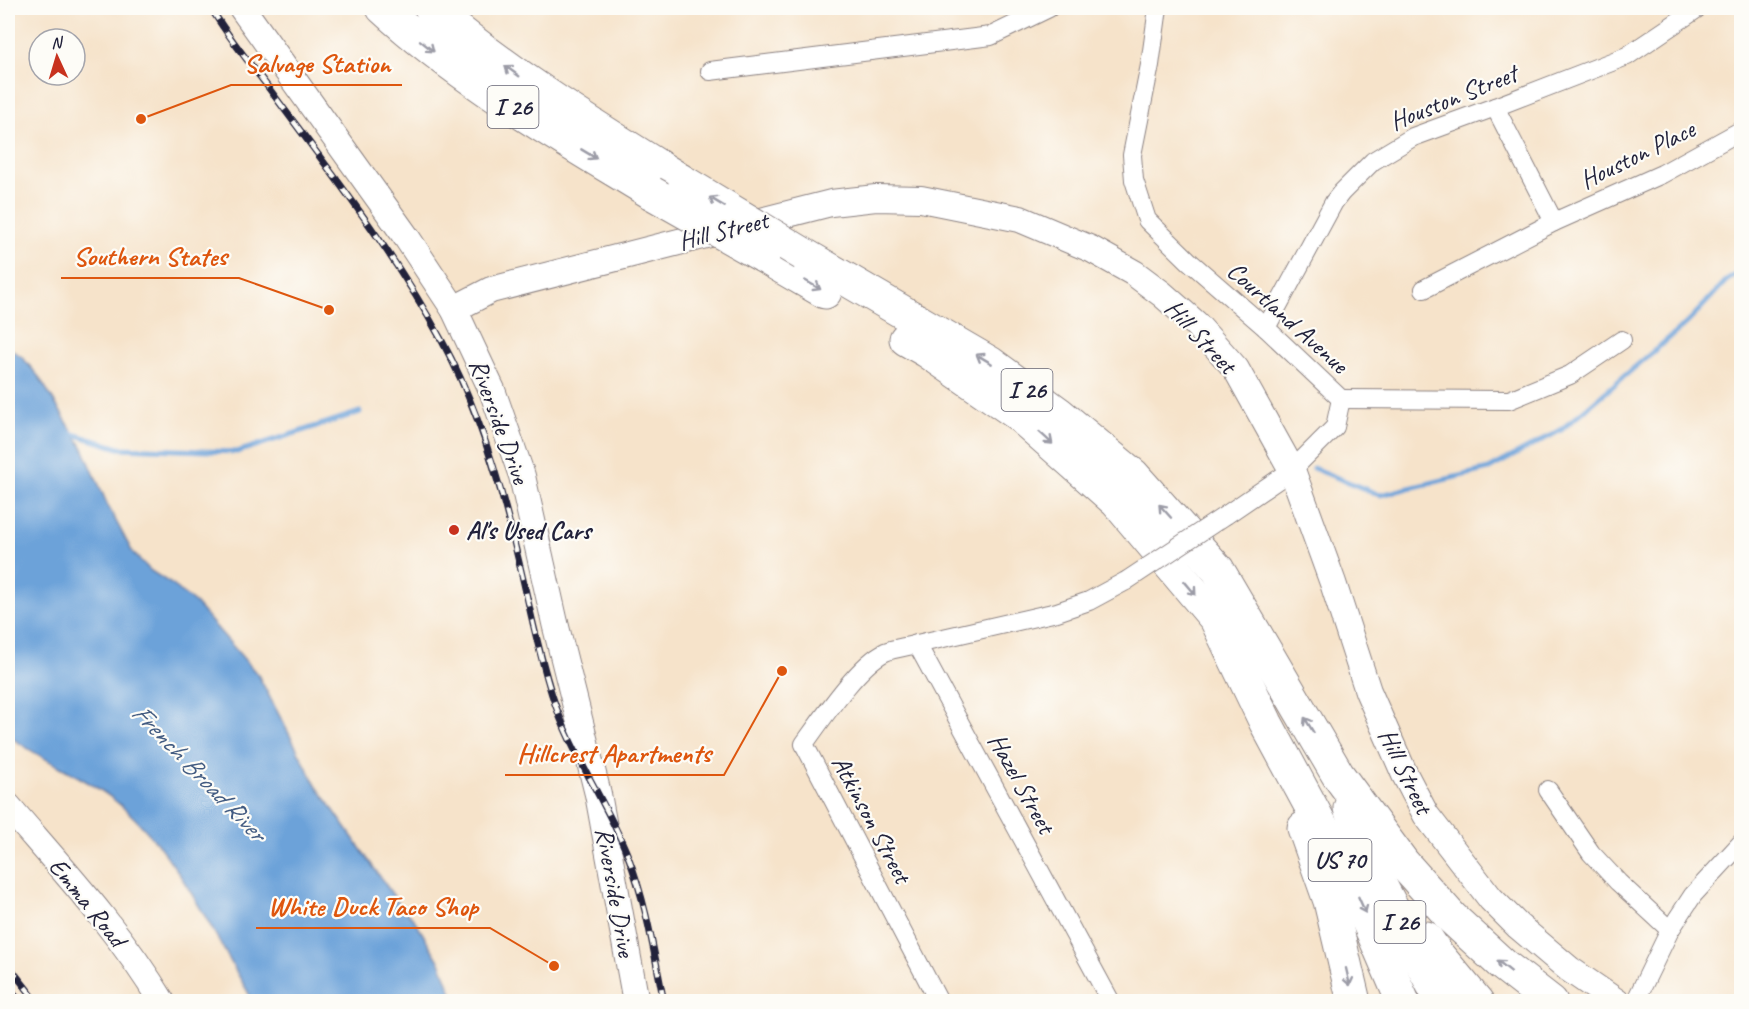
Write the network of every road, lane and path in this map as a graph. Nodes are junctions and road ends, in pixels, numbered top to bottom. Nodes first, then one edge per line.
1 (242, 8) edge
2 (383, 8) edge
3 (431, 8) edge
4 (1049, 8) edge
5 (1158, 8) edge
6 (1698, 8) edge
7 (710, 71) dead end
8 (1495, 107) junction
9 (1742, 130) edge
10 (1554, 222) junction
11 (1424, 289) dead end
12 (454, 309) junction
13 (1266, 328) junction
14 (1622, 340) dead end
15 (1341, 399) junction
16 (1292, 470) junction
17 (917, 644) junction
18 (1266, 723) junction
19 (1338, 775) junction
20 (1548, 790) dead end
21 (8, 806) edge
22 (1363, 841) junction
23 (1742, 842) edge
24 (1670, 930) junction
25 (162, 1002) edge
26 (636, 1002) edge
27 (939, 1002) edge
28 (1111, 1002) edge
29 (1354, 1002) edge
30 (1403, 1002) edge
31 (1442, 1002) edge
32 (1477, 1002) edge
33 (1551, 1002) edge
34 (1617, 1002) edge
35 (1635, 1002) edge

1 - 12 main road, Riverside Drive
2 -> 18 highway, I 26, bridge
19 -> 3 highway, I 26, bridge
4 - 7 street
5 - 13 street, Courtland Avenue
6 - 8 street, Houston Street
8 - 10 street
8 - 13 street, Houston Street
9 - 10 street, Houston Place
10 - 11 street, Houston Place
12 - 16 main road, Hill Street
12 - 26 main road, Riverside Drive
13 - 15 street, Courtland Avenue
14 - 15 street
15 - 16 street, Courtland Avenue
16 - 17 street, Courtland Avenue, bridge
16 - 34 main road, Hill Street
17 - 27 street, Atkinson Street
17 - 28 street, Hazel Street
18 -> 29 highway, I 26
18 -> 30 highway, US 70
19 - 22 highway, I 26
33 -> 19 highway
20 - 24 street
21 - 25 main road, Emma Road
22 - 31 highway, I 26
22 - 32 highway, US 70
23 - 24 street
24 - 35 street

